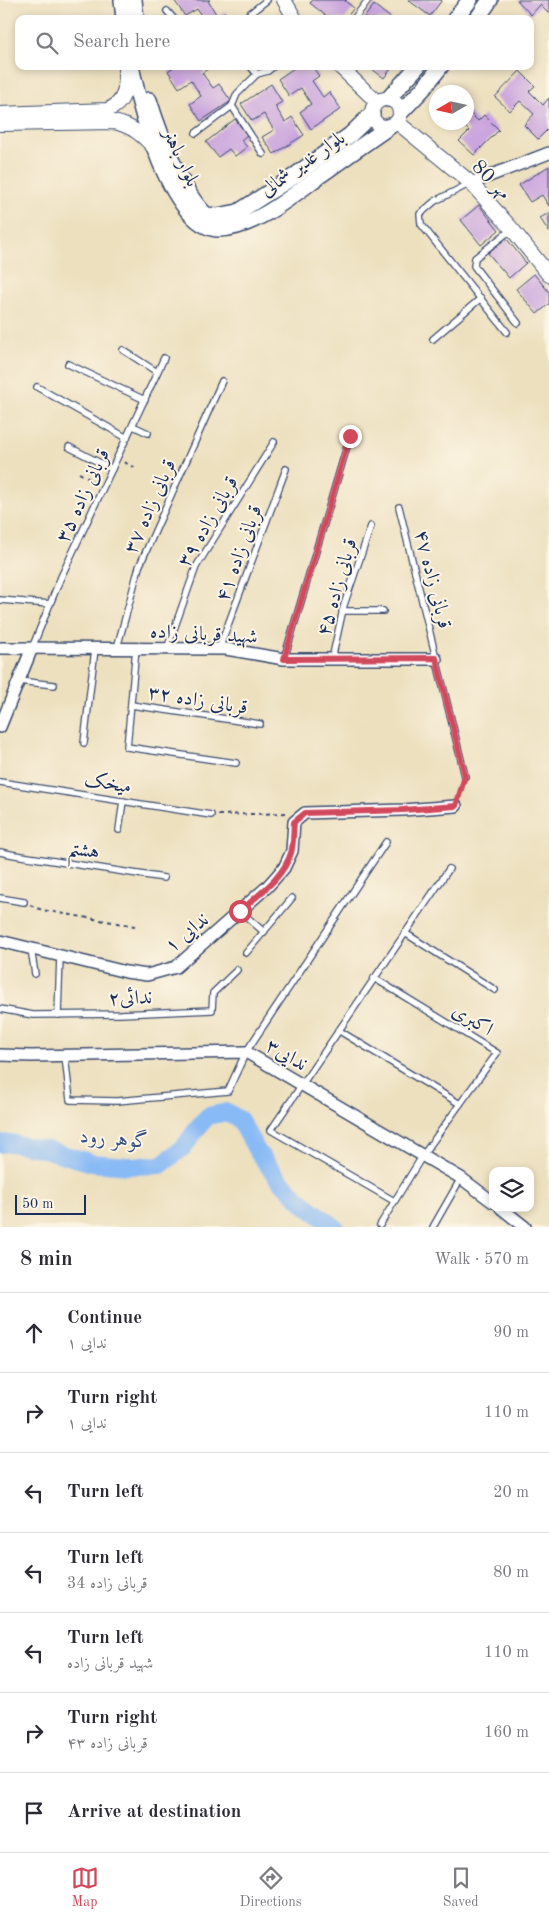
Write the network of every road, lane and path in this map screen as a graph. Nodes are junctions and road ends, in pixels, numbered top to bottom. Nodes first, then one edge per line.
1 (267, 0) edge
2 (284, 0) edge
3 (368, 0) edge
4 (470, 0) edge
5 (490, 0) edge
6 (126, 1) edge
7 (167, 10) dead end
8 (124, 15) edge
9 (134, 15) edge
10 (171, 15) edge
11 (249, 15) edge
12 (293, 15) edge
13 (357, 15) edge
14 (458, 15) edge
15 (480, 15) edge
16 (126, 70) edge
17 (132, 70) edge
18 (142, 70) edge
19 (253, 70) edge
20 (269, 70) edge
21 (344, 70) edge
22 (414, 70) edge
23 (438, 70) edge
24 (256, 74) junction
25 (379, 105) junction
26 (232, 106) junction
27 (0, 114) edge
28 (396, 120) junction
29 (0, 124) edge
30 (196, 133) dead end
31 (155, 149) junction
32 (549, 153) edge
33 (263, 154) dead end
34 (471, 183) junction
35 (233, 220) junction
36 (512, 230) junction
37 (549, 275) edge
38 (481, 298) junction
39 (518, 323) dead end
40 (507, 332) dead end
41 (432, 339) dead end
42 (123, 350) dead end
43 (164, 358) dead end
44 (68, 364) dead end
45 (158, 372) junction
46 (222, 381) dead end
47 (37, 387) dead end
48 (145, 400) junction
49 (133, 426) junction
50 (148, 434) dead end
51 (350, 436) dead end
52 (127, 438) junction
53 (274, 442) dead end
54 (69, 447) dead end
55 (117, 459) junction
56 (136, 468) dead end
57 (112, 469) junction
58 (286, 469) dead end
59 (79, 473) dead end
60 (104, 487) junction
61 (399, 507) dead end
62 (371, 526) dead end
63 (0, 600) edge
64 (50, 604) junction
65 (342, 611) junction
66 (383, 611) dead end
67 (0, 648) edge
68 (32, 648) junction
69 (95, 648) junction
70 (117, 648) junction
71 (136, 648) junction
72 (167, 648) junction
73 (219, 649) junction
74 (436, 658) junction
75 (284, 659) junction
76 (332, 659) junction
77 (18, 681) junction
78 (54, 685) dead end
79 (131, 705) junction
80 (260, 724) dead end
81 (0, 727) edge
82 (84, 743) dead end
83 (236, 763) dead end
84 (465, 776) joint
85 (0, 782) edge
86 (124, 801) junction
87 (456, 806) joint
88 (305, 813) junction
89 (211, 815) joint
90 (119, 830) dead end
91 (386, 842) dead end
92 (0, 852) edge
93 (450, 869) dead end
94 (164, 878) dead end
95 (0, 898) edge
96 (292, 898) dead end
97 (24, 902) joint
98 (240, 911) junction
99 (135, 926) dead end
100 (264, 932) junction
101 (405, 934) junction
102 (0, 941) edge
103 (32, 949) junction
104 (246, 953) dead end
105 (60, 956) junction
106 (237, 970) dead end
107 (35, 974) dead end
108 (374, 978) junction
109 (495, 990) dead end
110 (0, 1009) edge
111 (58, 1015) junction
112 (338, 1030) junction
113 (246, 1052) junction
114 (0, 1055) edge
115 (66, 1056) junction
116 (301, 1084) junction
117 (460, 1104) junction
118 (423, 1155) junction
119 (461, 1178) junction
120 (489, 1199) edge
121 (394, 1201) junction
122 (506, 1212) edge
123 (380, 1225) dead end
124 (433, 1227) edge
125 (525, 1227) edge

1 - 11 lane
2 - 12 street
3 - 13 lane
4 - 14 main road
5 - 15 main road
6 - 8 main road
6 - 9 main road
7 - 10 lane
16 - 27 street
17 - 31 main road, بلوار باهنر
18 - 35 main road, بلوار باهنر
19 - 24 lane
20 - 24 lane
21 - 25 street
22 - 25 main road, بلوار غدیر شمالی
23 - 28 main road, بلوار غدیر شمالی
24 - 26 lane
25 - 28 street
25 - 28 street
25 - 35 main road, بلوار غدیر شمالی
26 - 30 lane
26 - 33 lane
28 - 34 street, مهر 80
28 - 35 main road, بلوار غدیر شمالی
29 - 31 street
31 - 35 main road, بلوار باهنر
32 - 34 street
34 - 36 street, مهر 80
34 - 38 lane
36 - 37 street, مهر 80
36 - 39 lane
38 - 40 lane
38 - 41 lane
42 - 45 lane
43 - 45 lane, قربانی زاده ۳۵
44 - 48 lane
45 - 48 lane, قربانی زاده ۳۵
46 - 70 lane, قربانی زاده ۳۷
47 - 52 lane
48 - 49 lane, قربانی زاده ۳۵
49 - 50 lane
49 - 52 lane, قربانی زاده ۳۵
51 - 75 lane
52 - 55 lane, قربانی زاده ۳۵
53 - 72 lane, قربانی زاده ۳۹
54 - 57 lane
55 - 56 path
55 - 57 lane, قربانی زاده ۳۵
57 - 60 lane, قربانی زاده ۳۵
58 - 73 lane, قربانی زاده ۴۱
59 - 60 path
60 - 64 lane, قربانی زاده ۳۵
61 - 74 lane, قربانی زاده ۴۷
62 - 65 lane, قربانی زاده ۴۵
63 - 64 lane
64 - 68 lane, قربانی زاده ۳۵
65 - 66 lane
65 - 76 lane, قربانی زاده ۴۵
67 - 68 street, شهید قربانی زاده
68 - 69 street, شهید قربانی زاده
68 - 77 street
69 - 70 street, شهید قربانی زاده
69 - 82 lane
70 - 71 street, شهید قربانی زاده
71 - 72 street, شهید قربانی زاده
71 - 79 lane, قربانی زاده ۳۲
72 - 73 street, شهید قربانی زاده
73 - 75 street, شهید قربانی زاده
74 - 76 street, شهید قربانی زاده
74 - 84 lane, قربانی زاده ۴۷
75 - 76 street, شهید قربانی زاده
77 - 78 lane
77 - 81 street
79 - 80 lane, قربانی زاده ۳۲
79 - 83 lane, قربانی زاده ۳۲
84 - 87 path
85 - 86 lane, میخک
86 - 89 lane, میخک
86 - 90 lane
87 - 88 street
88 - 89 path
88 - 98 street, ندایی ۱
91 - 113 lane
92 - 94 lane, هشتم
93 - 101 lane
95 - 97 lane
96 - 100 lane
97 - 99 path
98 - 100 lane
98 - 105 street, ندایی ۱
100 - 104 lane
101 - 108 lane
101 - 109 lane
102 - 103 street, ندایی ۱
103 - 105 street, ندایی ۱
103 - 107 lane
105 - 111 lane
106 - 111 lane, ندائی۲
108 - 112 lane
108 - 117 lane, اکبری
110 - 111 lane, ندائی۲
112 - 116 lane
112 - 117 lane
113 - 115 street, ندایی۳
113 - 115 lane
113 - 116 street, ندایی۳
114 - 115 street, ندایی۳
116 - 118 street, ندایی۳
116 - 121 lane
117 - 118 lane, اکبری
118 - 119 street, ندایی۳
118 - 121 lane, اکبری
119 - 120 street, ندایی۳
119 - 124 lane
121 - 123 lane, اکبری
122 - 125 street

